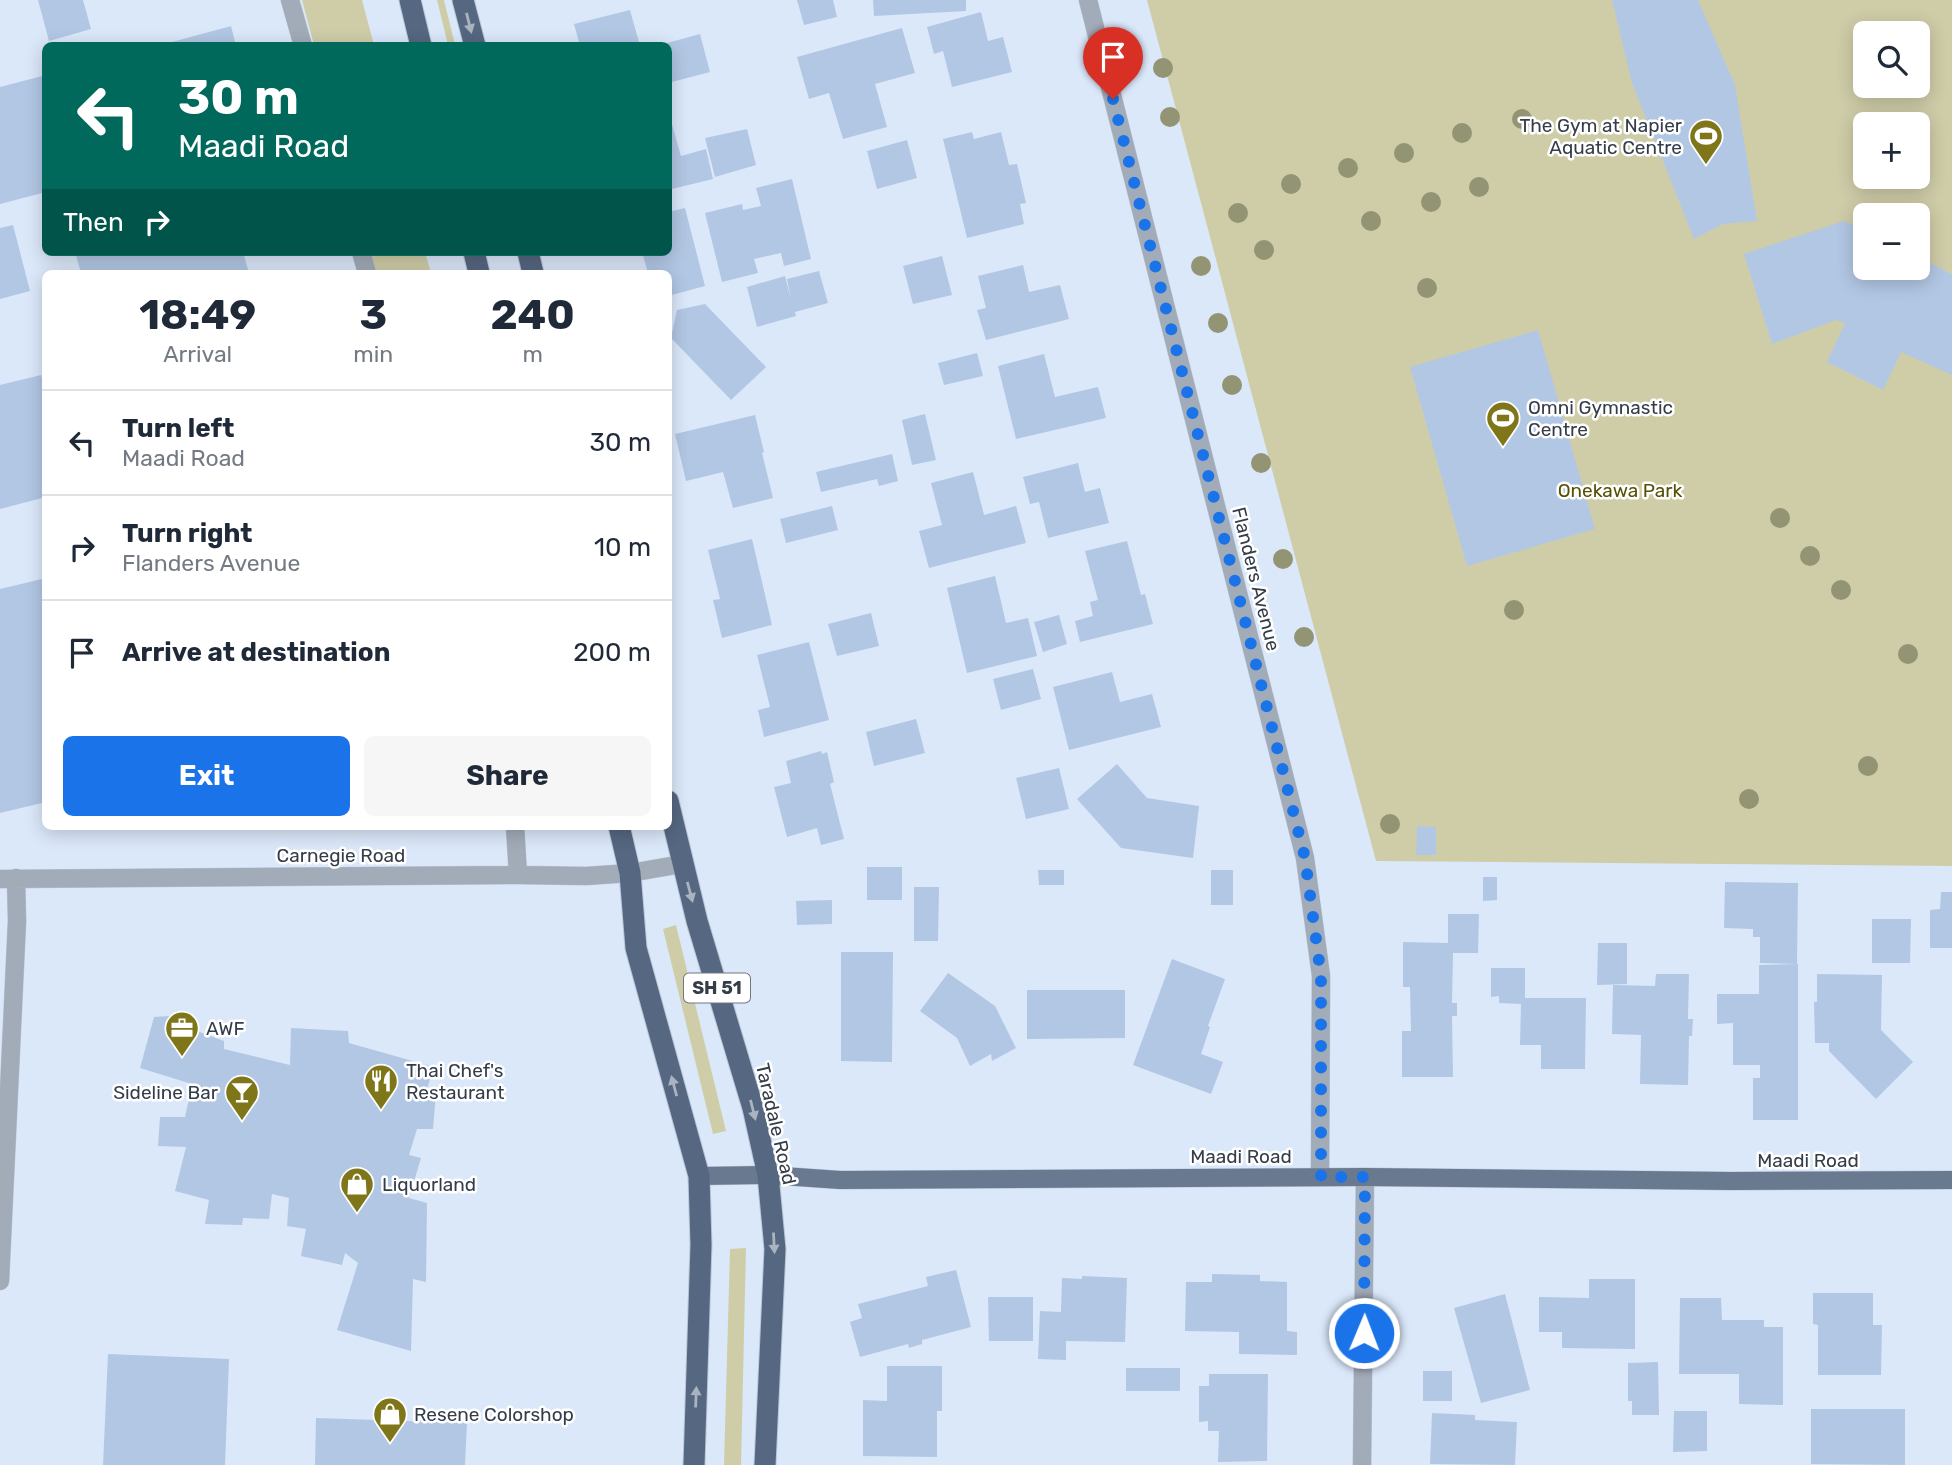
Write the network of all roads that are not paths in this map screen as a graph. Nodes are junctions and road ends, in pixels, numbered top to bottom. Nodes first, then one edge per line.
1 (290, 0) edge
2 (410, 0) edge
3 (463, 0) edge
4 (1088, 0) edge
5 (302, 42) edge
6 (420, 42) edge
7 (474, 42) edge
8 (672, 819) edge
9 (515, 830) edge
10 (620, 830) edge
11 (682, 864) junction
12 (630, 873) junction
13 (518, 875) junction
14 (8, 878) edge
15 (768, 1175) junction
16 (699, 1176) junction
17 (1321, 1177) junction
18 (1365, 1177) junction
19 (1952, 1180) edge
20 (0, 1281) edge
21 (694, 1465) edge
22 (765, 1465) edge
23 (1362, 1465) edge

1 - 5 street
2 - 6 highway
3 -> 7 highway
4 - 17 street, Flanders Avenue
8 - 11 highway, Taradale Road / SH 51
9 - 13 street
10 - 12 highway
11 - 12 street, Carnegie Road
11 -> 15 highway, Taradale Road / SH 51
12 - 13 street, Carnegie Road
16 -> 12 highway
13 - 14 street, Carnegie Road
14 - 20 street
15 - 16 main road, Maadi Road
15 - 17 main road, Maadi Road
15 -> 22 highway, Taradale Road / SH 51
21 -> 16 highway
17 - 18 main road, Maadi Road
18 - 19 main road, Maadi Road
18 - 23 street

